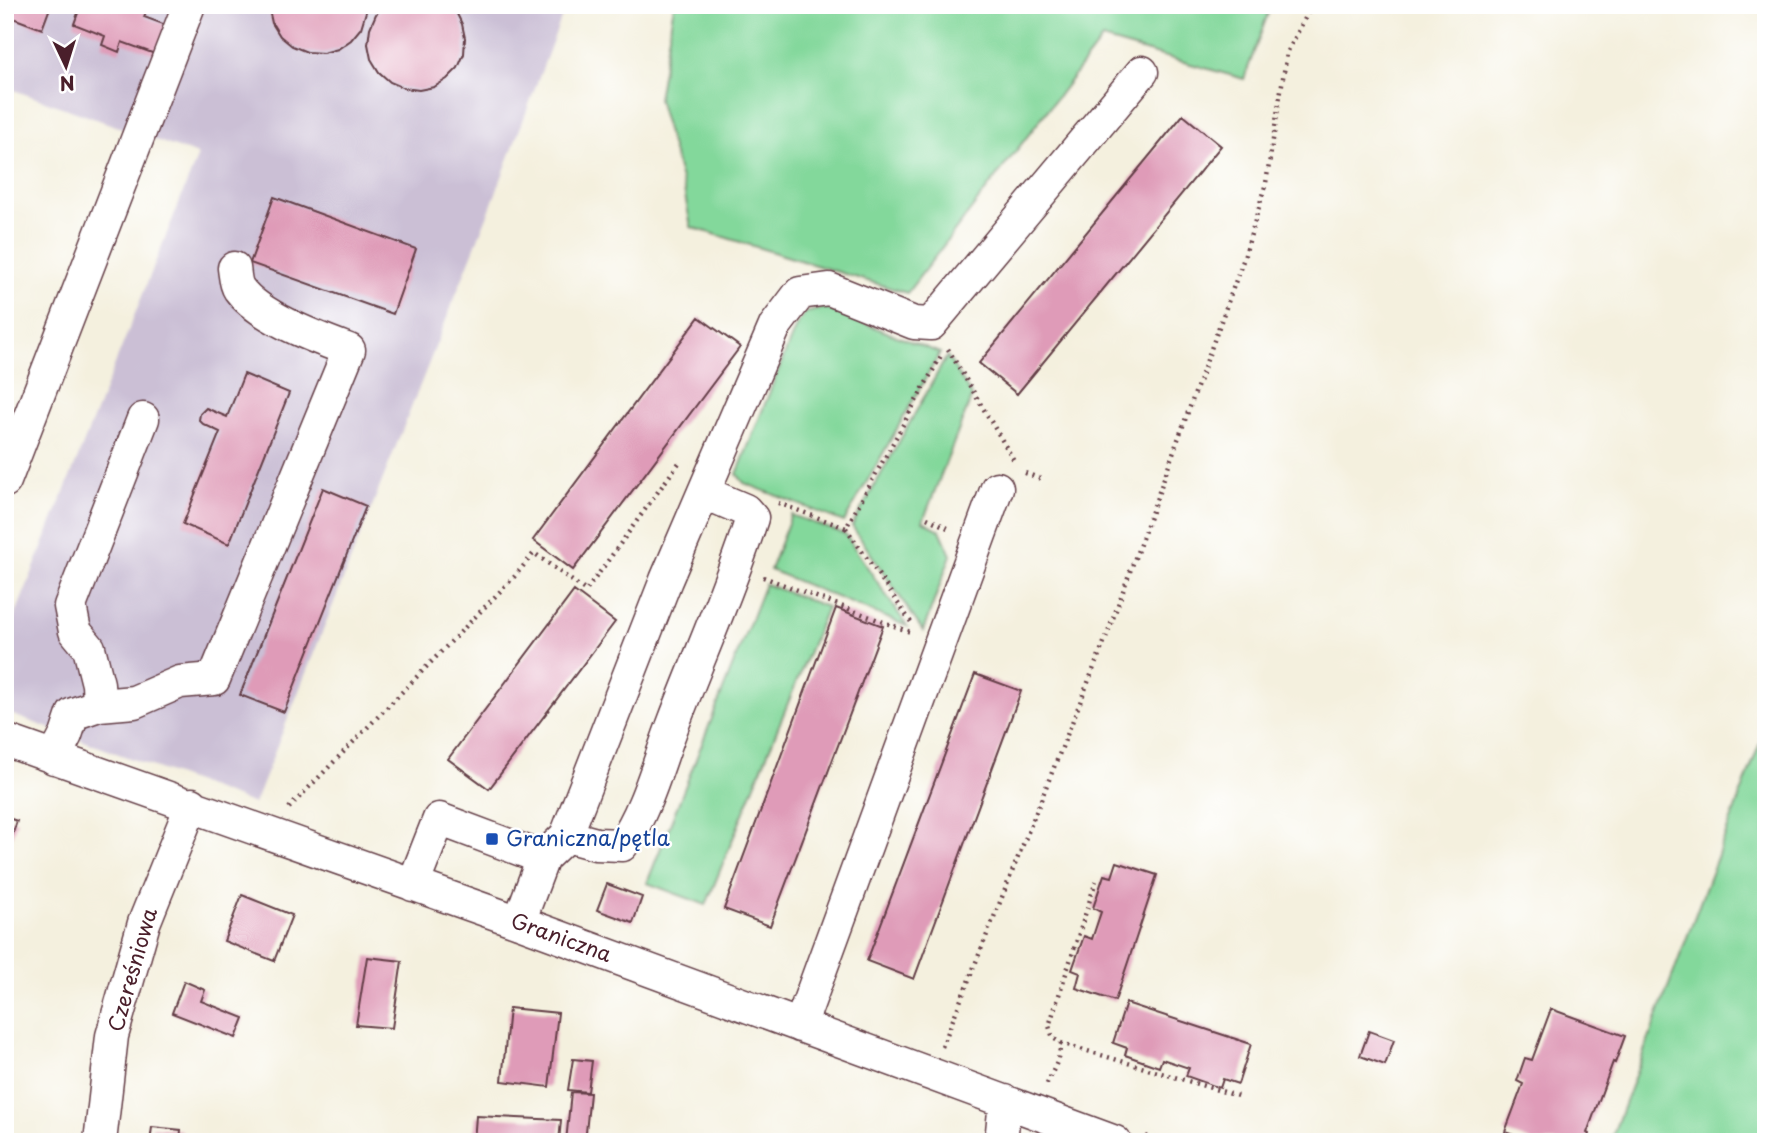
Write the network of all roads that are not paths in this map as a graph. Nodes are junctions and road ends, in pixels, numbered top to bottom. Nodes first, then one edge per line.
1 (189, 5) edge
2 (1142, 72) dead end
3 (234, 268) dead end
4 (143, 419) dead end
5 (5, 481) edge
6 (997, 488) dead end
7 (705, 493) junction
8 (99, 705) junction
9 (5, 740) edge
10 (54, 758) junction
11 (192, 804) junction
12 (566, 836) junction
13 (544, 858) junction
14 (413, 885) junction
15 (519, 922) junction
16 (800, 1026) junction
17 (1005, 1101) junction
18 (100, 1142) edge
19 (1002, 1142) edge
20 (1115, 1142) edge

1 - 5 street
2 - 7 street
3 - 8 street
4 - 8 street
6 - 16 street
7 - 12 street
7 - 12 street
8 - 10 street
9 - 10 street, Graniczna
10 - 11 street, Graniczna
11 - 14 street, Graniczna
11 - 18 street, Czereśniowa
12 - 13 street
13 - 14 street
13 - 15 street
14 - 15 street, Graniczna
15 - 16 street, Graniczna
16 - 17 street, Graniczna
17 - 19 street
17 - 20 street, Graniczna

